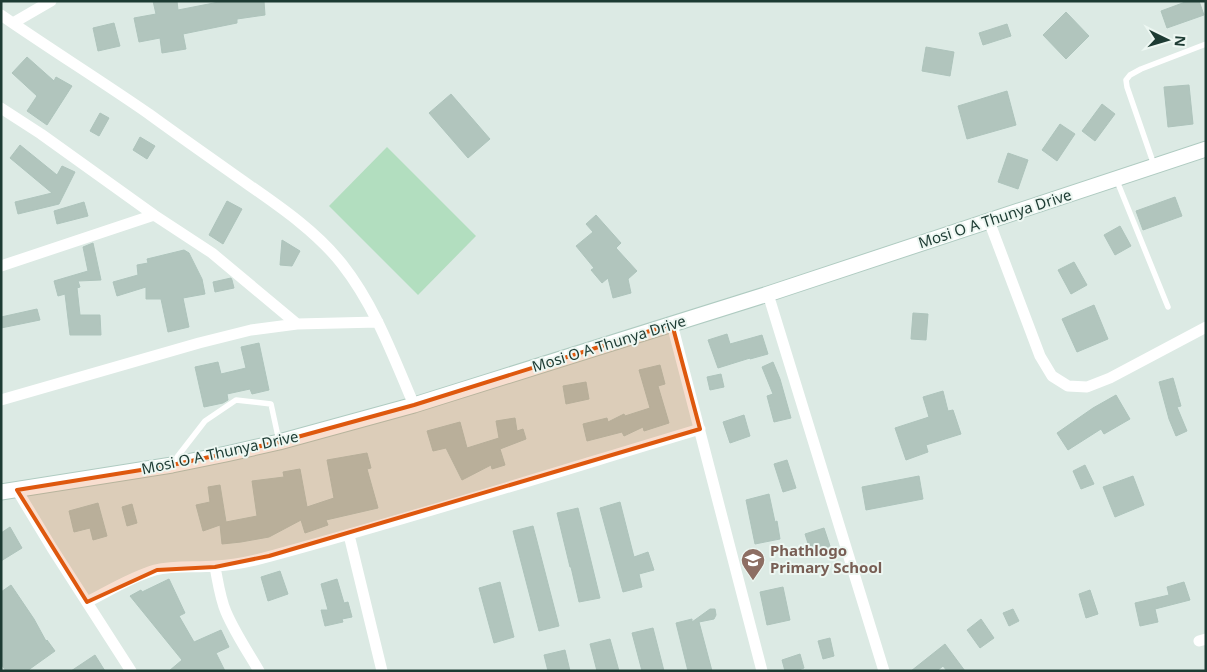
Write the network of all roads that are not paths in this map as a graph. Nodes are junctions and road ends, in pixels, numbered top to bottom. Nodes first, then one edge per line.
1 (51, 1) edge
2 (1, 15) edge
3 (13, 24) junction
4 (1206, 44) edge
5 (1, 108) edge
6 (1206, 149) edge
7 (1154, 166) junction
8 (1116, 179) junction
9 (154, 215) junction
10 (989, 221) junction
11 (1, 266) edge
12 (768, 294) junction
13 (1168, 307) dead end
14 (378, 322) junction
15 (297, 324) junction
16 (672, 324) junction
17 (1206, 327) edge
18 (1, 400) edge
19 (414, 405) junction
20 (700, 429) junction
21 (279, 442) junction
22 (172, 465) junction
23 (17, 490) junction
24 (1, 492) edge
25 (349, 535) junction
26 (215, 567) junction
27 (87, 602) junction
28 (131, 671) edge
29 (259, 671) edge
30 (382, 671) edge
31 (762, 671) edge
32 (884, 671) edge

1 - 3 street
2 - 3 street
3 - 14 street
4 - 7 lane
5 - 9 street
6 - 7 street, Mosi O A Thunya Drive
7 - 8 street, Mosi O A Thunya Drive
8 - 10 street, Mosi O A Thunya Drive
8 - 13 lane
9 - 11 street
9 - 15 street
10 - 12 street, Mosi O A Thunya Drive
10 - 17 street
12 - 16 street, Mosi O A Thunya Drive
12 - 32 street
14 - 15 street
14 - 19 street
15 - 18 street
16 - 19 street, Mosi O A Thunya Drive
16 - 20 street
19 - 21 street, Mosi O A Thunya Drive
20 - 25 street
20 - 31 street
21 - 22 street, Mosi O A Thunya Drive
21 - 22 lane
22 - 23 street, Mosi O A Thunya Drive
23 - 24 street, Mosi O A Thunya Drive
23 - 27 street
25 - 26 street
25 - 30 street
26 - 27 street
26 - 29 street
27 - 28 street

